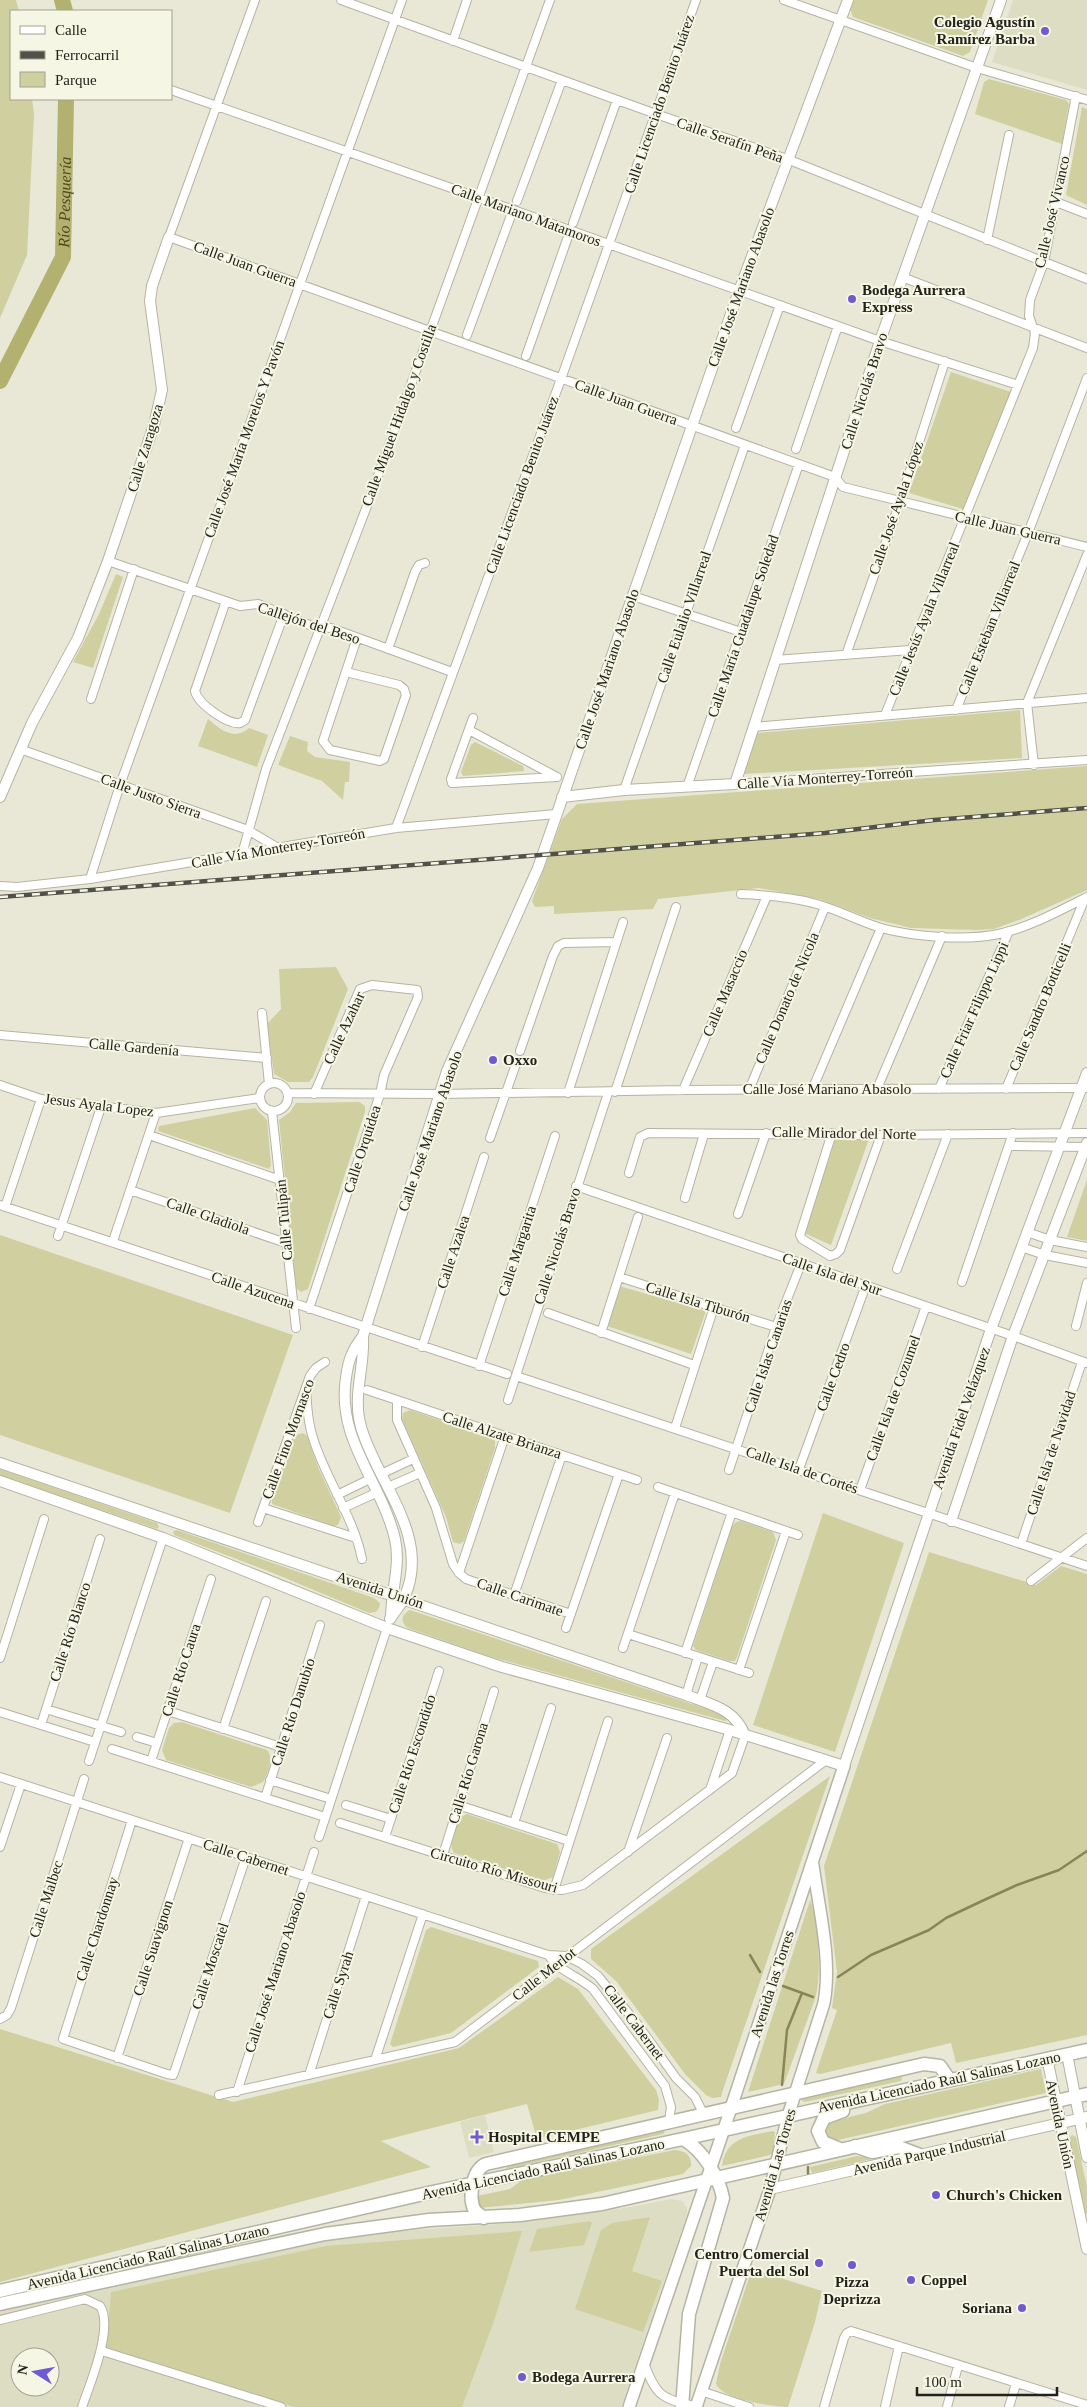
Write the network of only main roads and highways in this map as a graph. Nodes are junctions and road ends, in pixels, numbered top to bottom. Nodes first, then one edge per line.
1 (844, 1766) road end
2 (813, 1862) junction
3 (1087, 2050) edge
4 (949, 2079) junction
5 (795, 2092) junction
6 (889, 2092) junction
7 (1081, 2096) edge
8 (732, 2107) junction
9 (788, 2116) junction
10 (724, 2129) junction
11 (683, 2139) junction
12 (855, 2146) junction
13 (840, 2149) junction
14 (920, 2155) road end
15 (778, 2163) junction
16 (710, 2180) junction
17 (473, 2184) junction
18 (484, 2218) junction
19 (0, 2291) edge
20 (0, 2304) edge
21 (682, 2405) edge
22 (629, 2407) edge
23 (696, 2407) edge

1 - 2 main road, Avenida las Torres
2 - 5 main road, Avenida las Torres
2 - 8 main road, Avenida las Torres
3 - 4 main road, Avenida Licenciado Raúl Salinas Lozano
4 - 5 main road
4 - 6 main road, Avenida Licenciado Raúl Salinas Lozano
5 - 8 main road
5 - 9 main road, Avenida Las Torres
6 - 9 main road, Avenida Licenciado Raúl Salinas Lozano
6 - 13 main road
7 - 12 main road, Avenida Licenciado Raúl Salinas Lozano
8 - 10 main road
8 - 17 main road
9 - 10 main road, Avenida Licenciado Raúl Salinas Lozano
9 - 15 main road, Avenida Las Torres
10 - 11 main road, Avenida Licenciado Raúl Salinas Lozano
10 - 16 main road
11 - 16 main road
11 - 17 main road, Avenida Licenciado Raúl Salinas Lozano
12 - 13 main road, Avenida Licenciado Raúl Salinas Lozano
12 - 14 main road
13 - 15 main road, Avenida Licenciado Raúl Salinas Lozano
15 - 16 main road, Avenida Licenciado Raúl Salinas Lozano
15 - 23 main road, Avenida Las Torres
16 - 18 main road, Avenida Licenciado Raúl Salinas Lozano
16 - 21 main road
16 - 22 main road
17 - 18 main road
17 - 19 main road, Avenida Licenciado Raúl Salinas Lozano
18 - 20 main road, Avenida Licenciado Raúl Salinas Lozano

